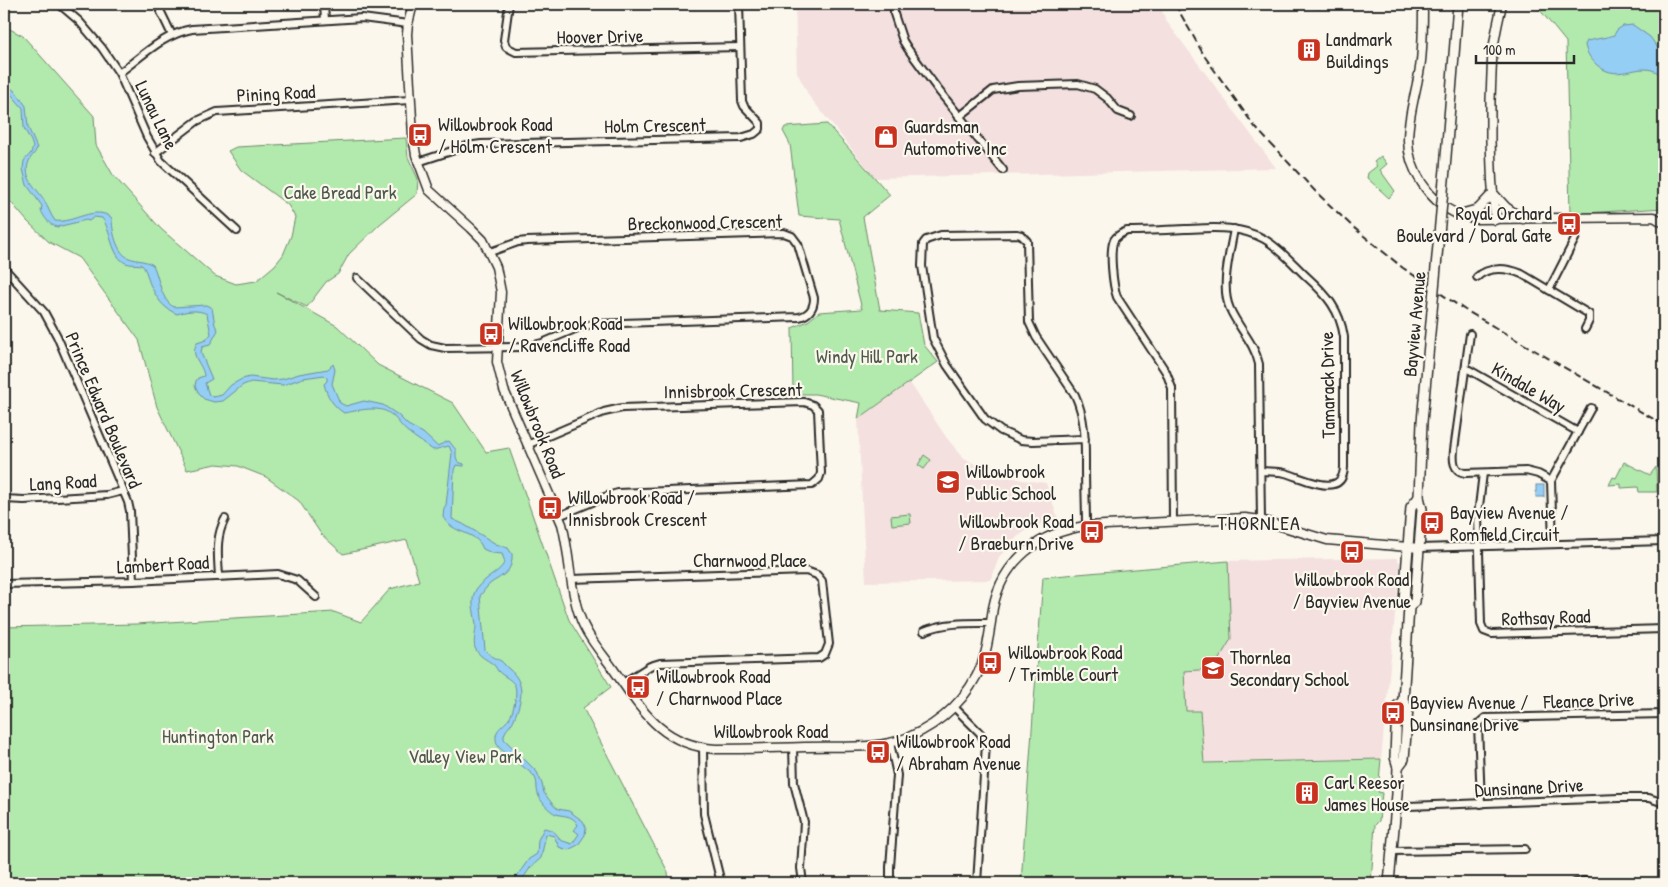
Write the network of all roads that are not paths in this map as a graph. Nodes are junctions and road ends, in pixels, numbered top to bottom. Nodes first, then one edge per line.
1 (59, 4) edge
2 (157, 4) edge
3 (324, 4) edge
4 (413, 4) edge
5 (509, 4) edge
6 (739, 4) edge
7 (894, 4) edge
8 (1423, 4) edge
9 (1458, 4) edge
10 (1502, 4) edge
11 (325, 20) junction
12 (408, 24) junction
13 (172, 35) junction
14 (740, 47) junction
15 (119, 73) junction
16 (410, 100) junction
17 (1131, 116) dead end
18 (959, 117) junction
19 (155, 153) junction
20 (418, 162) junction
21 (1003, 170) dead end
22 (1493, 193) junction
23 (1459, 214) junction
24 (1577, 218) junction
25 (1523, 219) junction
26 (1495, 220) junction
27 (1664, 223) edge
28 (1234, 229) junction
29 (237, 231) dead end
30 (490, 252) junction
31 (4, 268) edge
32 (357, 278) dead end
33 (1477, 278) dead end
34 (1549, 290) junction
35 (1585, 329) dead end
36 (1470, 334) dead end
37 (497, 347) junction
38 (1466, 368) junction
39 (1592, 408) dead end
40 (1578, 432) junction
41 (1085, 439) junction
42 (527, 445) junction
43 (1261, 471) junction
44 (1483, 473) junction
45 (1551, 481) junction
46 (123, 491) junction
47 (1419, 497) junction
48 (4, 499) edge
49 (559, 516) junction
50 (225, 519) dead end
51 (1261, 520) junction
52 (1173, 522) junction
53 (1086, 526) junction
54 (1664, 541) edge
55 (1553, 544) junction
56 (1408, 547) junction
57 (1478, 547) junction
58 (1419, 548) junction
59 (219, 577) junction
60 (572, 579) junction
61 (133, 581) junction
62 (4, 584) edge
63 (316, 597) dead end
64 (1409, 608) junction
65 (991, 623) junction
66 (1664, 629) edge
67 (924, 631) dead end
68 (622, 682) junction
69 (954, 707) junction
70 (1664, 714) edge
71 (890, 743) junction
72 (703, 747) junction
73 (793, 747) junction
74 (1481, 804) junction
75 (1664, 804) edge
76 (1395, 808) junction
77 (1524, 850) dead end
78 (1392, 852) junction
79 (1664, 877) edge
80 (722, 883) edge
81 (803, 883) edge
82 (890, 883) edge
83 (977, 883) edge
84 (1389, 883) edge
85 (1575, 883) edge
86 (1592, 883) edge
87 (1662, 883) edge

1 - 15 street, Lunau Lane
2 - 13 street
3 - 11 street
4 - 12 street, Willowbrook Road
5 - 14 street, Hoover Drive
6 - 14 street, Holm Crescent
7 - 18 street
8 - 23 street
9 - 47 main road, Bayview Avenue, bridge
10 - 22 street
11 - 12 street
11 - 13 street
12 - 16 street, Willowbrook Road
13 - 15 street
14 - 20 street, Holm Crescent
15 - 19 street, Lunau Lane
16 - 19 street, Pining Road
16 - 20 street, Willowbrook Road
17 - 18 street
18 - 21 street
19 - 29 street, Lunau Lane
20 - 30 street, Willowbrook Road
22 - 23 street
22 - 25 street
22 - 26 street
23 - 26 street
24 - 25 street
24 - 27 street
24 - 34 street
25 - 26 street
28 - 43 street
28 - 43 street, Tamarack Drive
28 - 52 street, Tamarack Drive
30 - 37 street, Willowbrook Road
30 - 37 street, Breckonwood Crescent
31 - 46 street, Prince Edward Boulevard
32 - 37 street, Breckonwood Crescent
33 - 34 street
34 - 35 street
36 - 38 street, Kindale Way
37 - 42 street, Willowbrook Road
38 - 40 street, Kindale Way
38 - 44 street, Kindale Way
39 - 40 street
40 - 45 street
41 - 41 street
41 - 53 street
42 - 49 street, Willowbrook Road
42 - 49 street, Innisbrook Crescent
43 - 51 street
44 - 45 street, Kindale Way
44 - 57 street
45 - 55 street
46 - 48 street, Lang Road
46 - 61 street, Prince Edward Boulevard
47 - 56 main road, Bayview Avenue
47 - 58 main road, Bayview Avenue
49 - 60 street, Willowbrook Road
50 - 59 street
51 - 52 street, Willowbrook Road
51 - 56 street, Willowbrook Road
52 - 53 street, Willowbrook Road
53 - 65 street, Willowbrook Road
54 - 55 street
55 - 57 street
56 - 58 street, Willowbrook Road
56 - 64 main road, Bayview Avenue
57 - 58 street
57 - 66 street, Rothsay Road
58 - 64 main road, Bayview Avenue
59 - 61 street, Lambert Road
59 - 63 street, Lambert Road
60 - 68 street, Willowbrook Road
60 - 68 street, Charnwood Place
61 - 62 street, Lambert Road
64 - 76 main road, Bayview Avenue
65 - 67 street
65 - 69 street, Willowbrook Road
68 - 72 street, Willowbrook Road
69 - 71 street, Willowbrook Road
69 - 83 street
70 - 74 street, Fleance Drive
71 - 73 street, Willowbrook Road
71 - 82 street
72 - 73 street, Willowbrook Road
72 - 80 street
73 - 81 street
74 - 75 street, Dunsinane Drive
74 - 76 street, Dunsinane Drive
76 - 78 main road, Bayview Avenue
77 - 78 street
78 - 84 main road, Bayview Avenue
79 - 87 street
85 - 86 street

